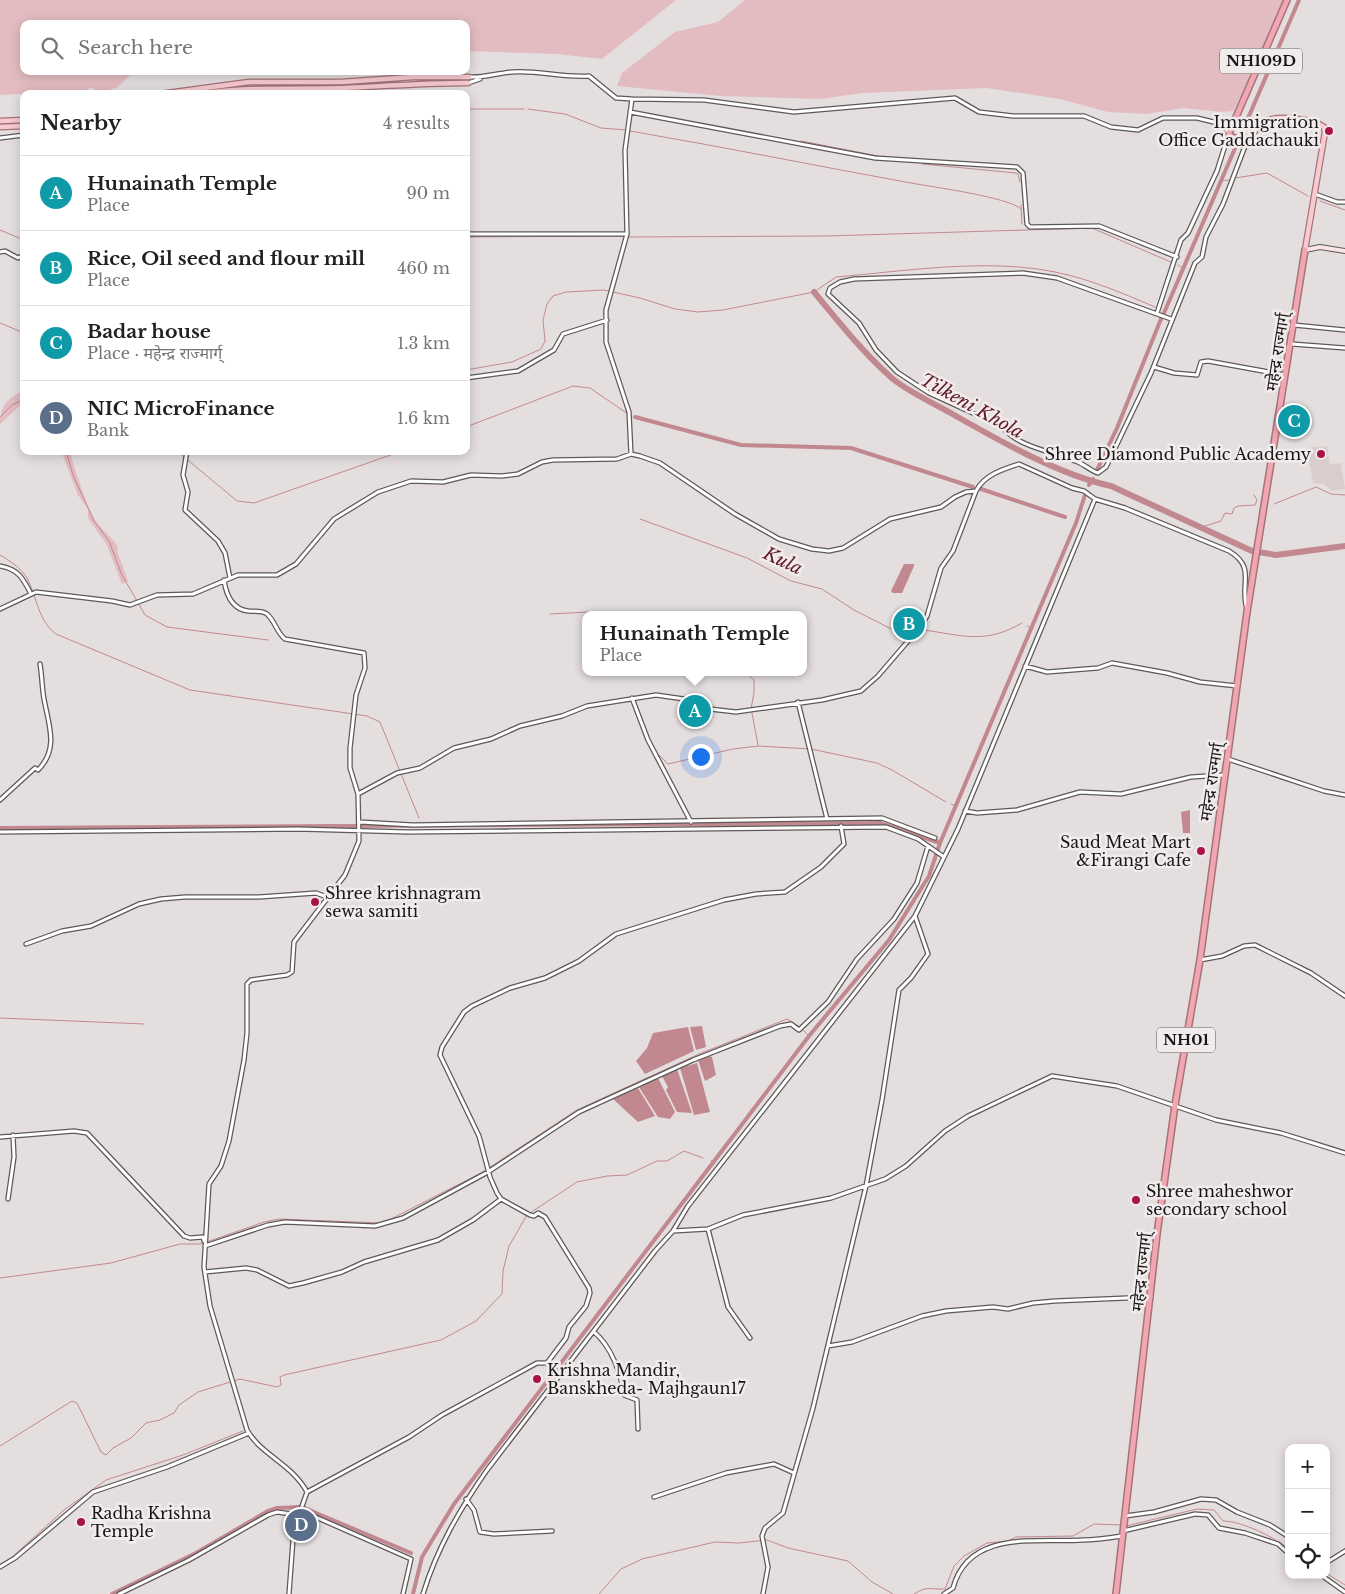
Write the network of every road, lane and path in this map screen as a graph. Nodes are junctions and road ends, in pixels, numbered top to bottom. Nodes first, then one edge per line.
1 (1287, 0) edge
2 (469, 77) joint
3 (483, 78) junction
4 (468, 83) joint
5 (190, 90) edge
6 (234, 90) edge
7 (632, 99) junction
8 (630, 112) junction
9 (20, 120) edge
10 (0, 122) edge
11 (20, 126) edge
12 (0, 127) edge
13 (1229, 133) junction
14 (20, 136) edge
15 (0, 138) edge
16 (1245, 141) junction
17 (1314, 194) junction
18 (1345, 202) edge
19 (470, 234) edge
20 (627, 234) junction
21 (1305, 250) junction
22 (1345, 251) edge
23 (0, 252) edge
24 (20, 257) edge
25 (1177, 258) junction
26 (1157, 314) junction
27 (1171, 319) junction
28 (607, 320) junction
29 (1294, 325) junction
30 (1345, 330) edge
31 (1292, 344) junction
32 (1345, 348) edge
33 (1154, 368) junction
34 (1286, 375) junction
35 (470, 377) edge
36 (631, 454) junction
37 (185, 455) edge
38 (976, 491) junction
39 (1094, 499) junction
40 (0, 566) edge
41 (230, 578) junction
42 (224, 580) junction
43 (30, 594) junction
44 (0, 609) edge
45 (1248, 612) junction
46 (40, 664) dead end
47 (1025, 666) junction
48 (1239, 686) junction
49 (632, 698) junction
50 (798, 702) junction
51 (1227, 759) junction
52 (1224, 775) junction
53 (358, 794) junction
54 (1345, 795) edge
55 (0, 800) edge
56 (965, 811) junction
57 (827, 819) junction
58 (360, 822) junction
59 (691, 822) junction
60 (841, 826) junction
61 (0, 832) edge
62 (359, 832) junction
63 (935, 838) dead end
64 (928, 846) junction
65 (944, 857) junction
66 (327, 897) junction
67 (915, 916) junction
68 (26, 944) dead end
69 (1200, 960) junction
70 (1345, 996) edge
71 (1174, 1105) junction
72 (12, 1135) junction
73 (0, 1137) edge
74 (1345, 1153) edge
75 (488, 1170) junction
76 (866, 1186) junction
77 (8, 1199) dead end
78 (502, 1199) junction
79 (708, 1229) junction
80 (673, 1232) junction
81 (204, 1241) junction
82 (205, 1246) junction
83 (205, 1272) junction
84 (1152, 1297) junction
85 (594, 1332) junction
86 (750, 1338) dead end
87 (828, 1346) junction
88 (548, 1364) junction
89 (561, 1375) junction
90 (638, 1428) dead end
91 (249, 1433) junction
92 (794, 1473) junction
93 (307, 1492) junction
94 (654, 1498) dead end
95 (466, 1499) junction
96 (301, 1513) junction
97 (1124, 1517) junction
98 (552, 1531) dead end
99 (1122, 1532) junction
100 (1285, 1534) edge
101 (1285, 1550) edge
102 (1345, 1551) edge
103 (1330, 1560) edge
104 (0, 1567) edge
105 (1327, 1579) edge
106 (1345, 1592) edge
107 (119, 1594) edge
108 (289, 1594) edge
109 (403, 1594) edge
110 (423, 1594) edge
111 (763, 1594) edge
112 (944, 1594) edge
113 (1116, 1594) edge

1 - 13 highway, NH109D
2 - 3 street
2 - 5 main road
3 - 4 street
3 - 7 street
4 - 6 main road
7 - 8 street
7 - 13 street
8 - 20 street
8 - 25 street
9 - 10 main road
11 - 12 main road
13 - 16 highway
13 - 25 street
14 - 15 street
16 - 17 main road, महेन्द्र राज्मार्ग्
16 - 27 street
17 - 18 street
17 - 21 main road, महेन्द्र राज्मार्ग्
19 - 20 street
20 - 28 street
21 - 22 street
21 - 29 highway, महेन्द्र राज्मार्ग् / NH01
23 - 24 street
25 - 26 street
26 - 27 street
26 - 33 street
27 - 33 street
28 - 35 street
28 - 36 street
29 - 30 street
29 - 31 highway, महेन्द्र राज्मार्ग् / NH01
31 - 32 street
31 - 34 highway, महेन्द्र राज्मार्ग् / NH01
33 - 34 street
34 - 45 highway, महेन्द्र राज्मार्ग् / NH01
36 - 38 street
36 - 41 street
37 - 41 street
38 - 39 street
38 - 50 street
39 - 45 street
39 - 47 street
40 - 43 street
41 - 42 street
42 - 43 street
42 - 53 street
43 - 44 street
45 - 48 highway, महेन्द्र राज्मार्ग् / NH01
46 - 55 street
47 - 48 street
47 - 56 street
48 - 51 highway, महेन्द्र राज्मार्ग् / NH01
49 - 50 street
49 - 53 street
49 - 59 street
50 - 57 street
51 - 52 highway, महेन्द्र राज्मार्ग् / NH01
51 - 54 street
52 - 56 street
52 - 69 highway, महेन्द्र राज्मार्ग् / NH01
53 - 58 street
56 - 65 street
57 - 59 street
57 - 63 street
58 - 59 street
58 - 62 street
60 - 62 street
60 - 64 street
60 - 75 street
61 - 62 street
62 - 66 street
64 - 65 street
64 - 75 street
65 - 67 street
66 - 68 street
66 - 81 street
67 - 76 street
67 - 80 street
69 - 70 street
69 - 71 highway, महेन्द्र राज्मार्ग् / NH01
71 - 74 street
71 - 76 street
71 - 84 highway, महेन्द्र राज्मार्ग् / NH01
72 - 73 street
72 - 77 street
72 - 81 street
75 - 78 street
75 - 82 street
76 - 79 street
76 - 87 street
78 - 83 street
78 - 88 street
79 - 80 street
79 - 86 street
80 - 85 street
81 - 82 street
82 - 83 street
83 - 91 street
84 - 87 street
84 - 97 highway, महेन्द्र राज्मार्ग् / NH01
85 - 89 street
85 - 90 street
87 - 92 street
88 - 89 street
88 - 93 street
89 - 95 street
91 - 93 street
91 - 104 street
92 - 94 street
92 - 111 street
93 - 96 street
95 - 98 street
95 - 110 street
96 - 107 street
96 - 108 street
96 - 109 street
97 - 99 highway, महेन्द्र राज्मार्ग् / NH01
97 - 100 street
99 - 101 street
99 - 112 street
99 - 113 highway, महेन्द्र राज्मार्ग् / NH01
102 - 103 street
105 - 106 street

